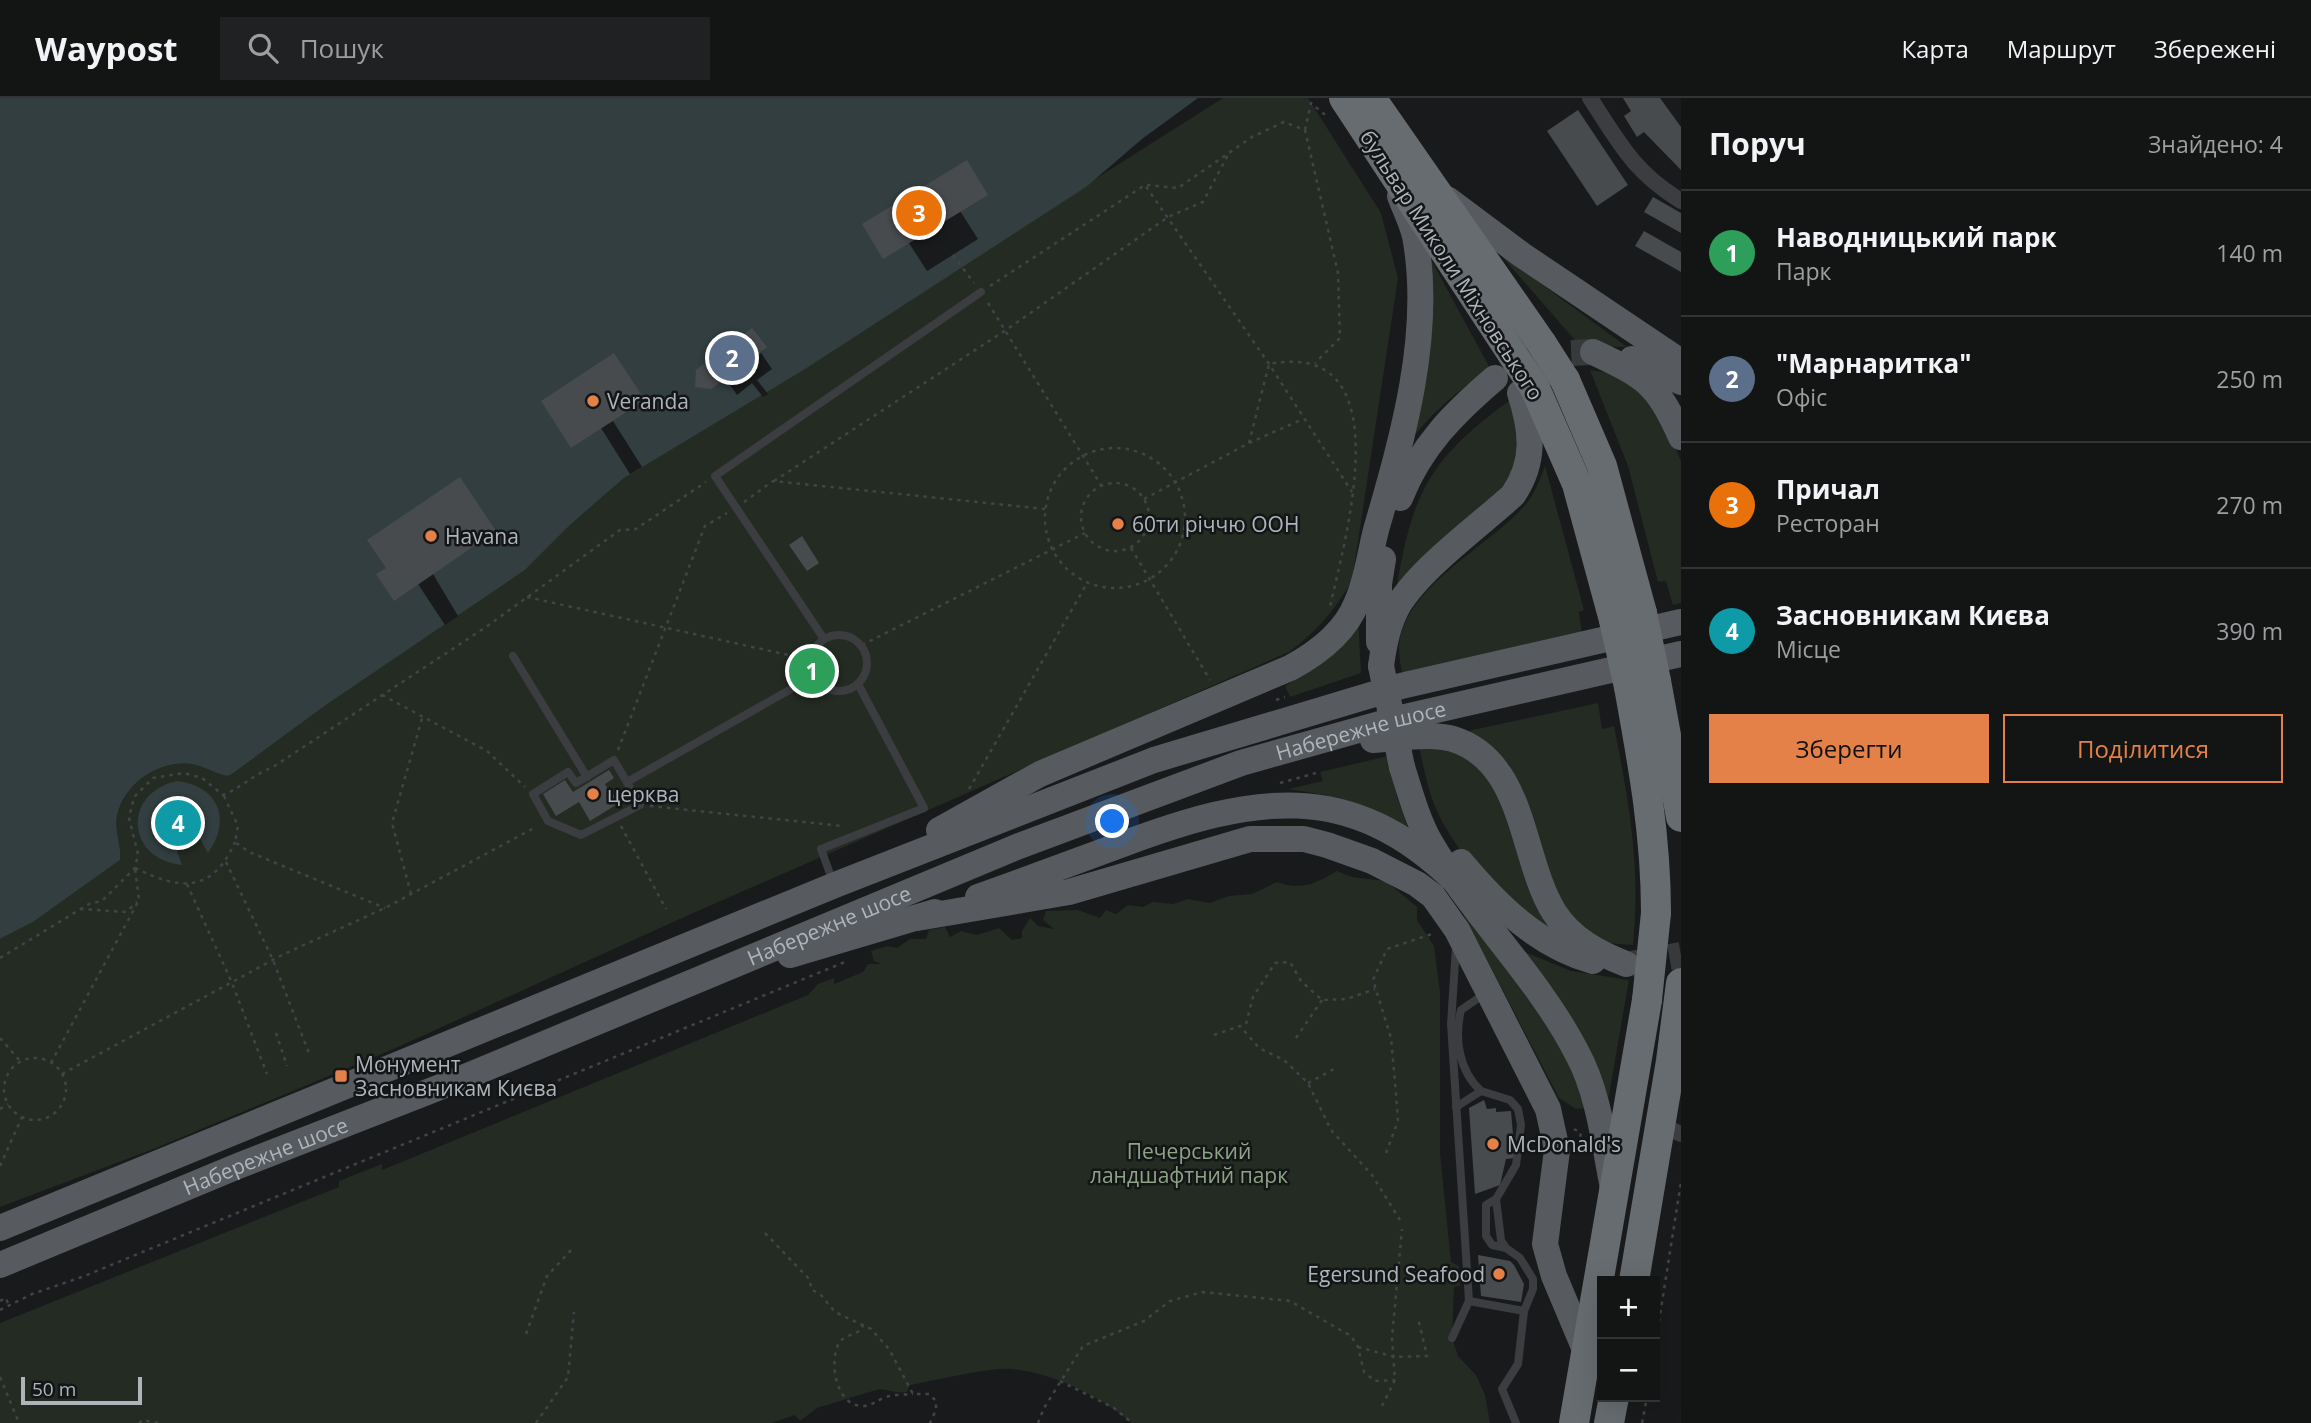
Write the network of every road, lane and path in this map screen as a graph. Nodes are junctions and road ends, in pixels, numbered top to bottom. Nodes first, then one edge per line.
1 (1371, 98) edge
2 (1590, 98) edge
3 (1335, 102) edge
4 (1305, 130) junction
5 (1230, 151) junction
6 (1385, 159) junction
7 (1145, 185) junction
8 (1435, 189) junction
9 (1681, 201) edge
10 (1168, 217) junction
11 (953, 254) dead end
12 (981, 292) junction
13 (1006, 330) junction
14 (1681, 362) edge
15 (1315, 363) junction
16 (1269, 364) junction
17 (1504, 364) junction
18 (1681, 382) edge
19 (1527, 390) junction
20 (1303, 419) junction
21 (1681, 437) edge
22 (1249, 443) junction
23 (1083, 455) junction
24 (715, 476) junction
25 (773, 481) dead end
26 (1177, 483) junction
27 (1101, 485) junction
28 (1389, 487) junction
29 (1352, 492) junction
30 (1144, 499) junction
31 (1085, 533) junction
32 (1130, 547) junction
33 (1052, 550) junction
34 (1152, 579) junction
35 (1086, 583) junction
36 (527, 597) junction
37 (1328, 617) dead end
38 (1628, 617) junction
39 (1681, 622) edge
40 (824, 639) junction
41 (862, 645) junction
42 (1681, 654) edge
43 (513, 656) dead end
44 (811, 660) junction
45 (1381, 666) junction
46 (814, 676) junction
47 (858, 684) junction
48 (1642, 684) junction
49 (1215, 689) dead end
50 (382, 695) junction
51 (423, 715) junction
52 (1308, 743) junction
53 (1402, 767) junction
54 (1316, 773) dead end
55 (587, 777) junction
56 (627, 782) junction
57 (1280, 783) dead end
58 (967, 792) dead end
59 (533, 794) junction
60 (223, 795) junction
61 (640, 805) junction
62 (1681, 817) edge
63 (617, 818) junction
64 (548, 821) junction
65 (869, 829) junction
66 (235, 842) junction
67 (226, 862) junction
68 (135, 868) junction
69 (842, 882) junction
70 (1456, 883) junction
71 (187, 884) junction
72 (411, 894) junction
73 (139, 900) junction
74 (385, 908) junction
75 (80, 909) junction
76 (667, 909) dead end
77 (918, 918) junction
78 (1453, 939) junction
79 (0, 958) edge
80 (274, 960) junction
81 (850, 960) dead end
82 (705, 977) junction
83 (232, 983) junction
84 (1375, 989) junction
85 (1681, 989) edge
86 (1322, 1000) junction
87 (1494, 1000) junction
88 (1246, 1024) dead end
89 (276, 1032) dead end
90 (1681, 1033) edge
91 (1214, 1035) dead end
92 (0, 1038) edge
93 (1296, 1038) dead end
94 (310, 1056) dead end
95 (20, 1061) junction
96 (1671, 1061) junction
97 (51, 1063) junction
98 (287, 1066) dead end
99 (1334, 1069) dead end
100 (62, 1074) junction
101 (267, 1074) dead end
102 (1308, 1083) junction
103 (1481, 1091) junction
104 (1681, 1098) edge
105 (8, 1104) junction
106 (1456, 1107) junction
107 (0, 1109) edge
108 (22, 1117) junction
109 (1671, 1129) edge
110 (1386, 1153) dead end
111 (0, 1166) edge
112 (1681, 1182) edge
113 (1614, 1189) junction
114 (1496, 1199) junction
115 (1400, 1220) dead end
116 (0, 1228) edge
117 (1402, 1229) dead end
118 (765, 1233) dead end
119 (574, 1247) dead end
120 (1506, 1248) junction
121 (0, 1265) edge
122 (1635, 1276) edge
123 (0, 1301) edge
124 (1469, 1301) junction
125 (9, 1306) junction
126 (0, 1310) edge
127 (1524, 1311) junction
128 (574, 1312) dead end
129 (1418, 1318) dead end
130 (863, 1324) junction
131 (526, 1334) dead end
132 (1452, 1338) dead end
133 (1656, 1339) edge
134 (1359, 1347) junction
135 (1586, 1352) junction
136 (1395, 1357) junction
137 (0, 1377) edge
138 (1395, 1380) junction
139 (1060, 1381) junction
140 (913, 1394) junction
141 (1613, 1402) edge
142 (1646, 1402) edge
143 (1382, 1406) dead end
144 (19, 1423) edge
145 (139, 1423) edge
146 (158, 1423) edge
147 (536, 1423) edge
148 (930, 1423) edge
149 (1038, 1423) edge
150 (1132, 1423) edge
151 (1516, 1423) edge
152 (1574, 1423) edge
153 (1609, 1423) edge
154 (1642, 1423) edge

1 - 8 highway, бульвар Миколи Міхновського
2 - 9 street
3 - 4 path
3 - 6 highway, бульвар Миколи Міхновського
4 - 5 path
4 - 15 path
5 - 7 path
5 - 10 path
6 - 17 highway, бульвар Миколи Міхновського
6 - 28 main road
7 - 10 path
7 - 12 path
8 - 14 main road
8 - 38 highway, бульвар Миколи Міхновського, bridge
10 - 13 path
10 - 16 path
11 - 12 path
12 - 13 path
12 - 24 lane
13 - 23 path
13 - 25 path
15 - 16 path
15 - 29 path
16 - 20 path
16 - 22 path
17 - 19 highway, бульвар Миколи Міхновського, bridge
17 - 28 main road
17 - 45 main road
18 - 21 main road
19 - 38 highway, бульвар Миколи Міхновського
19 - 45 main road
20 - 22 path
20 - 29 path
22 - 26 path
23 - 26 path
23 - 27 path
23 - 33 path
24 - 36 path
24 - 40 lane
26 - 30 path
26 - 34 path
27 - 30 path
27 - 31 path
28 - 69 main road
29 - 37 path
30 - 32 path
31 - 32 path
31 - 33 path
32 - 34 path
33 - 35 path
33 - 41 path
34 - 35 path
34 - 49 path
35 - 58 path
36 - 44 path
36 - 50 path
38 - 48 highway, бульвар Миколи Міхновського, bridge
39 - 69 main road, Набережне шосе
40 - 41 lane
40 - 44 lane
41 - 47 lane
42 - 52 main road, Набережне шосе
43 - 55 lane
44 - 46 lane
45 - 53 main road, bridge
46 - 47 lane
46 - 56 lane
47 - 65 lane
48 - 62 highway, бульвар Миколи Міхновського
48 - 113 highway, бульвар Миколи Міхновського, bridge
50 - 51 path
50 - 60 path
51 - 59 path
51 - 72 path
52 - 53 main road
52 - 82 main road, Набережне шосе
53 - 70 main road
54 - 57 path
55 - 56 lane
55 - 59 lane
56 - 61 lane
59 - 64 lane
60 - 66 path
60 - 68 path
61 - 63 lane
61 - 65 path
63 - 64 lane
63 - 76 path
64 - 72 path
65 - 69 lane
66 - 67 path
66 - 74 path
67 - 71 path
67 - 80 path
68 - 71 path
68 - 73 path
68 - 75 path
69 - 116 main road, Набережне шосе
70 - 77 main road
70 - 113 main road
71 - 83 path
72 - 74 path
73 - 75 path
73 - 97 path
74 - 80 path
75 - 79 path
77 - 78 main road
77 - 82 main road
78 - 84 path
78 - 87 main road
78 - 106 lane
80 - 83 path
80 - 94 path
81 - 125 path
82 - 121 main road, Набережне шосе
83 - 100 path
83 - 101 path
84 - 86 path
84 - 110 path
85 - 96 highway
86 - 88 path
86 - 93 path
87 - 103 lane
87 - 135 main road
89 - 98 path
90 - 96 main road
91 - 102 path
92 - 95 path
95 - 97 path
95 - 105 path
96 - 109 highway
97 - 100 path
99 - 102 path
100 - 108 path
102 - 115 path
103 - 106 lane
103 - 114 lane
104 - 109 main road
105 - 107 path
105 - 108 path
106 - 124 lane
108 - 111 path
109 - 122 highway
112 - 133 path
113 - 135 highway, бульвар Миколи Міхновського
114 - 120 lane
114 - 120 lane
117 - 136 path
118 - 130 path
119 - 131 path
120 - 127 lane
123 - 125 path
124 - 127 lane
124 - 132 lane
125 - 126 path
127 - 151 lane
128 - 147 path
129 - 136 path
130 - 140 path
130 - 140 path
134 - 136 path
134 - 138 path
134 - 139 path
135 - 152 highway, бульвар Миколи Міхновського
136 - 138 path
137 - 144 path
138 - 143 path
139 - 149 path
139 - 150 path
140 - 148 path
141 - 153 highway
142 - 154 path
145 - 146 path

